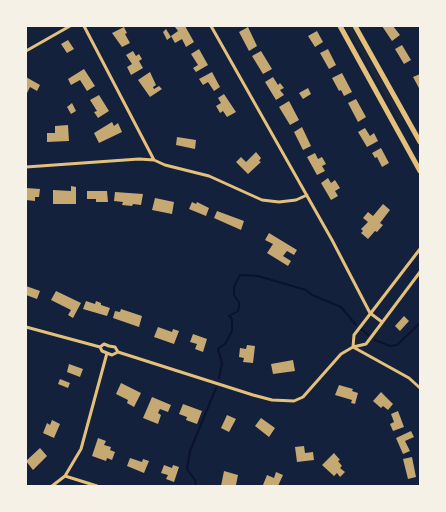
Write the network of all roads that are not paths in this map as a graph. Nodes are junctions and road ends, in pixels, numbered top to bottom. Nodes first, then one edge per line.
1 (70, 26) edge
2 (84, 26) edge
3 (211, 26) edge
4 (340, 26) edge
5 (356, 26) edge
6 (26, 51) edge
7 (420, 142) edge
8 (154, 160) junction
9 (26, 167) edge
10 (420, 171) edge
11 (306, 195) junction
12 (420, 249) edge
13 (420, 272) edge
14 (370, 313) junction
15 (382, 322) junction
16 (26, 327) edge
17 (100, 347) junction
18 (353, 347) junction
19 (118, 352) junction
20 (107, 353) junction
21 (420, 388) edge
22 (65, 476) junction
23 (52, 486) edge
24 (97, 486) edge

1 - 6 street
2 - 8 street
3 - 11 street
4 - 10 highway
5 - 7 highway
8 - 9 street
8 - 11 street
11 - 14 street
12 - 14 street
13 - 15 street
14 - 15 street
14 - 18 street
15 - 18 street
16 - 17 street
17 - 19 street
17 - 20 street
18 - 19 street
18 - 21 street
19 - 20 street
20 - 22 street
22 - 23 street
22 - 24 street

